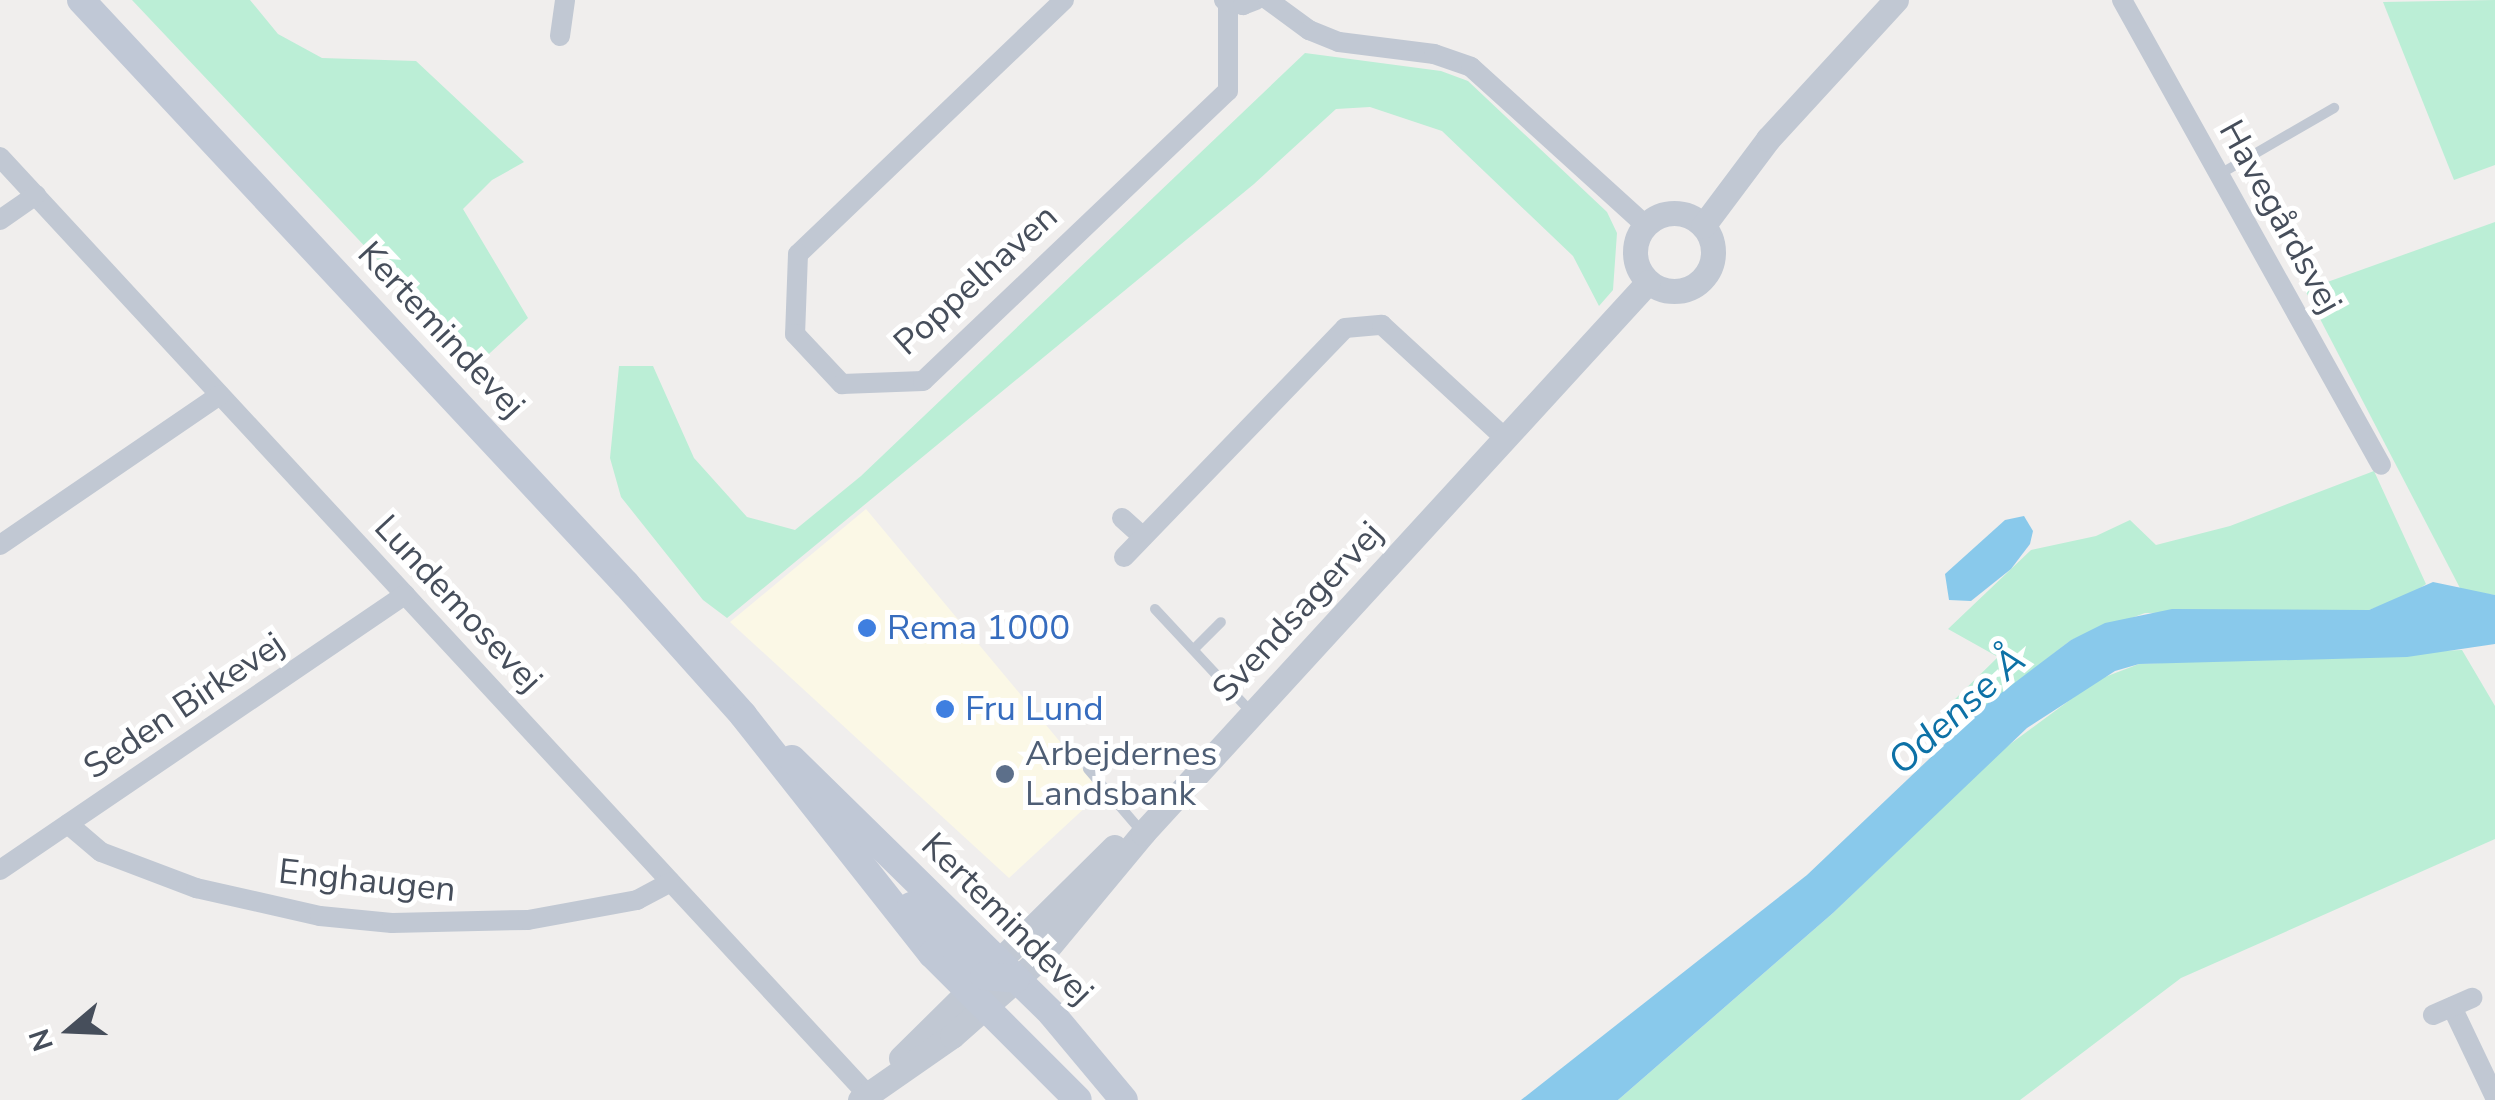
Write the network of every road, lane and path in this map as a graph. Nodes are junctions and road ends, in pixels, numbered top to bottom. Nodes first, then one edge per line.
1 (81, 0) edge
2 (565, 0) edge
3 (1064, 0) edge
4 (1256, 0) edge
5 (1268, 0) edge
6 (1896, 0) edge
7 (2122, 0) edge
8 (1226, 2) edge
9 (560, 36) dead end
10 (2334, 108) dead end
11 (0, 157) edge
12 (2219, 174) junction
13 (36, 195) junction
14 (0, 220) edge
15 (1646, 225) junction
16 (1703, 226) junction
17 (1648, 282) junction
18 (220, 395) junction
19 (1505, 438) junction
20 (2381, 465) dead end
21 (1122, 518) dead end
22 (1143, 537) junction
23 (0, 545) edge
24 (1124, 557) dead end
25 (405, 595) junction
26 (1156, 609) dead end
27 (1220, 622) dead end
28 (1194, 648) junction
29 (1253, 714) junction
30 (743, 715) junction
31 (1088, 769) dead end
32 (68, 824) junction
33 (1143, 833) junction
34 (0, 870) edge
35 (671, 882) junction
36 (992, 985) junction
37 (2452, 1007) dead end
38 (864, 1098) edge
39 (2493, 1098) edge
40 (1078, 1100) edge
41 (1104, 1100) edge
42 (1124, 1100) edge

1 - 30 main road, Kertemindevej
2 - 9 street
3 - 8 street, Poppelhaven
4 - 8 street
5 - 15 street
6 - 16 street
7 - 12 street, Havegårdsvej
10 - 12 lane
11 - 13 street, Lundemosevej
12 - 20 street, Havegårdsvej
13 - 14 street
13 - 18 street, Lundemosevej
15 - 16 street
15 - 17 street
16 - 17 street
17 - 19 street, Svendsagervej
18 - 23 street
18 - 25 street, Lundemosevej
19 - 22 street
19 - 29 street, Svendsagervej
21 - 22 street
22 - 24 street
25 - 32 street, Seden Birkevej
25 - 35 street, Lundemosevej
26 - 28 lane
27 - 28 lane
28 - 29 lane
29 - 33 street, Svendsagervej
30 - 36 main road, Kertemindevej
30 - 36 main road, Kertemindevej
31 - 33 lane
32 - 34 street, Seden Birkevej
32 - 35 street, Enghaugen
33 - 36 street, Svendsagervej
35 - 38 street, Lundemosevej
36 - 38 street, Svendsagervej
36 - 40 main road, Kertemindevej
36 - 41 main road
36 - 42 main road, Kertemindevej
37 - 39 street

